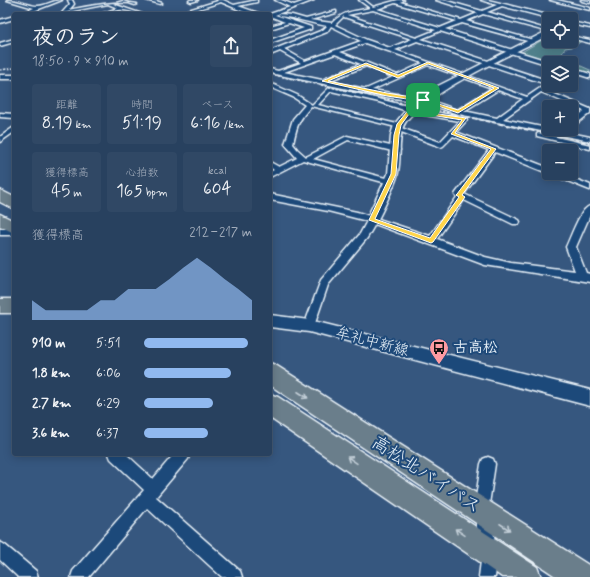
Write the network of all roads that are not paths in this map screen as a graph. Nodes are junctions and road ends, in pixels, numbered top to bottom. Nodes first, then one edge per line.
1 (9, 0) edge
2 (60, 0) edge
3 (70, 0) edge
4 (100, 0) edge
5 (124, 0) edge
6 (148, 0) edge
7 (277, 0) edge
8 (312, 0) edge
9 (402, 0) edge
10 (438, 0) edge
11 (483, 0) edge
12 (552, 0) edge
13 (583, 0) edge
14 (220, 1) edge
15 (256, 1) edge
16 (365, 1) edge
17 (395, 2) junction
18 (590, 2) edge
19 (110, 3) junction
20 (160, 3) dead end
21 (513, 3) dead end
22 (135, 4) dead end
23 (500, 5) junction
24 (232, 6) junction
25 (507, 6) junction
26 (295, 7) junction
27 (39, 8) junction
28 (123, 8) junction
29 (373, 9) junction
30 (590, 9) edge
31 (28, 12) edge
32 (65, 12) edge
33 (69, 12) edge
34 (110, 12) edge
35 (134, 12) edge
36 (184, 12) edge
37 (247, 12) edge
38 (334, 12) dead end
39 (480, 12) junction
40 (272, 15) edge
41 (272, 15) edge
42 (272, 15) edge
43 (344, 15) junction
44 (542, 15) edge
45 (12, 17) edge
46 (306, 20) junction
47 (460, 21) junction
48 (0, 22) edge
49 (288, 22) junction
50 (332, 24) junction
51 (578, 24) edge
52 (313, 26) dead end
53 (272, 27) edge
54 (590, 27) edge
55 (308, 28) junction
56 (439, 29) junction
57 (542, 29) edge
58 (542, 35) edge
59 (416, 39) junction
60 (578, 39) edge
61 (12, 41) edge
62 (272, 41) edge
63 (365, 41) junction
64 (531, 41) junction
65 (590, 42) edge
66 (0, 45) edge
67 (280, 49) junction
68 (390, 50) junction
69 (272, 52) edge
70 (335, 52) junction
71 (511, 52) junction
72 (542, 61) edge
73 (305, 63) junction
74 (428, 63) junction
75 (488, 63) junction
76 (366, 64) junction
77 (272, 70) edge
78 (280, 72) junction
79 (578, 72) edge
80 (464, 76) junction
81 (590, 76) edge
82 (0, 77) edge
83 (12, 77) edge
84 (398, 77) junction
85 (324, 81) junction
86 (542, 82) edge
87 (272, 86) edge
88 (497, 88) junction
89 (368, 90) junction
90 (541, 90) joint
91 (528, 99) junction
92 (423, 100) junction
93 (311, 106) junction
94 (411, 109) junction
95 (589, 111) edge
96 (458, 112) junction
97 (0, 114) edge
98 (12, 116) edge
99 (465, 119) junction
100 (498, 120) junction
101 (578, 120) edge
102 (542, 127) edge
103 (398, 128) junction
104 (12, 131) edge
105 (452, 133) junction
106 (578, 135) edge
107 (590, 139) edge
108 (0, 140) edge
109 (590, 147) edge
110 (494, 149) junction
111 (396, 150) junction
112 (304, 159) junction
113 (272, 165) edge
114 (542, 168) edge
115 (279, 170) junction
116 (272, 174) edge
117 (570, 180) edge
118 (390, 182) junction
119 (590, 188) edge
120 (0, 195) edge
121 (272, 196) edge
122 (462, 197) junction
123 (12, 203) edge
124 (590, 209) edge
125 (0, 219) edge
126 (372, 220) junction
127 (516, 222) dead end
128 (12, 227) edge
129 (0, 232) edge
130 (12, 232) edge
131 (431, 241) junction
132 (586, 277) edge
133 (0, 306) edge
134 (12, 306) edge
135 (272, 321) edge
136 (309, 326) junction
137 (272, 374) edge
138 (590, 398) edge
139 (272, 406) edge
140 (118, 456) edge
141 (182, 456) edge
142 (488, 464) dead end
143 (150, 494) junction
144 (481, 511) junction
145 (0, 550) edge
146 (490, 553) junction
147 (30, 577) edge
148 (79, 577) edge
149 (234, 577) edge
150 (487, 577) edge
151 (527, 577) edge
152 (582, 577) edge

1 - 27 street
2 - 27 street
3 - 32 street
4 - 19 street
5 - 19 street
5 - 22 street
6 - 20 street
7 - 26 street
8 - 26 street
9 - 17 street
10 - 39 street
11 - 23 street
12 - 30 street
13 - 18 street
14 - 24 street
14 - 36 street
15 - 24 street
16 - 29 street
17 - 29 street
17 - 47 street
19 - 28 street
19 - 33 street
21 - 25 street
23 - 25 street
23 - 39 street
24 - 37 street
25 - 44 street
26 - 40 street
27 - 31 street
28 - 34 street
28 - 35 street
29 - 43 street
29 - 56 street
38 - 46 street
39 - 47 street
39 - 57 street
41 - 46 street
42 - 49 street
43 - 50 street
43 - 59 street
45 - 48 street
46 - 50 street
47 - 56 street
47 - 64 street
49 - 53 street
49 - 55 street
50 - 63 street
50 - 67 street
51 - 54 street
52 - 55 street
55 - 62 street
56 - 59 street
56 - 71 street
58 - 64 street
59 - 68 street
59 - 75 street
60 - 65 street
61 - 66 street
63 - 68 street
63 - 70 street
64 - 71 street
67 - 69 street
67 - 73 street
68 - 74 street
70 - 73 street
70 - 76 street
71 - 72 street
71 - 75 street
73 - 78 street
74 - 80 street
74 - 84 street
75 - 80 street
75 - 86 street
76 - 84 street
76 - 85 street
77 - 78 street
78 - 85 street
79 - 81 street
80 - 88 street
80 - 92 street
82 - 83 street
84 - 89 street
85 - 89 street
87 - 93 street
88 - 91 street
88 - 96 street
89 - 92 street
90 - 91 street
90 - 95 street
91 - 100 street
92 - 94 street
92 - 96 street
93 - 94 street
93 - 103 street
93 - 112 street
94 - 99 street
94 - 103 street
95 - 101 street
96 - 100 street
97 - 98 street
99 - 105 street
99 - 109 street
100 - 102 street
103 - 105 street
103 - 111 street
104 - 108 street
105 - 110 street
106 - 107 street
110 - 114 street
110 - 122 street
111 - 112 street
111 - 118 street
112 - 115 street
112 - 118 street
113 - 115 street
115 - 116 street
117 - 119 street
118 - 126 street
120 - 123 highway
121 - 126 street
122 - 127 street
122 - 131 street
124 - 132 street
125 - 128 highway
126 - 131 street
126 - 136 street
129 - 130 street
131 - 132 street
133 - 134 main road
135 - 136 street, 牟礼中新線
136 - 138 street, 牟礼中新線
137 -> 144 highway, 高松北バイパス
146 -> 139 highway, 高松北バイパス
140 - 143 street
141 - 143 street
142 - 144 street
143 - 148 street
143 - 149 street
144 - 146 street
144 -> 152 highway, 高松北バイパス
145 - 147 street
146 - 150 street
146 - 151 highway, 高松北バイパス

